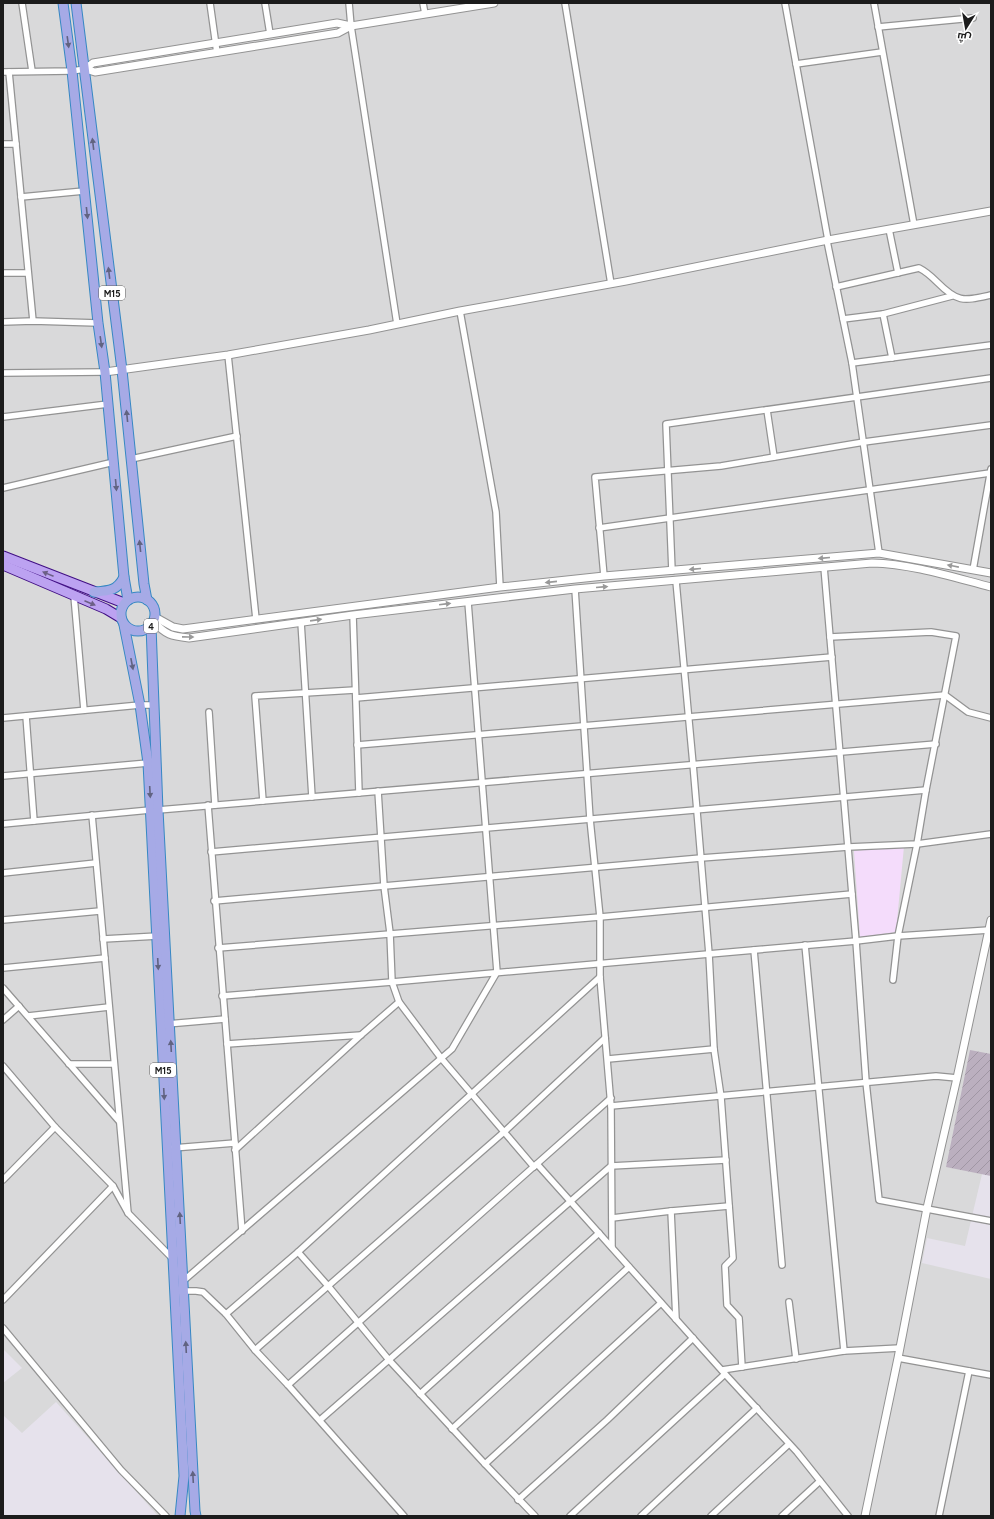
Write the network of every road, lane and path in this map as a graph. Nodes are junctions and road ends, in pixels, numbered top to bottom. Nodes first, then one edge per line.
1 (22, 3) edge
2 (63, 3) edge
3 (76, 3) edge
4 (210, 3) edge
5 (265, 3) edge
6 (349, 3) edge
7 (423, 3) edge
8 (494, 3) edge
9 (565, 3) edge
10 (785, 3) edge
11 (874, 3) edge
12 (425, 14) junction
13 (973, 18) dead end
14 (351, 26) junction
15 (878, 27) junction
16 (270, 34) junction
17 (216, 43) junction
18 (882, 52) junction
19 (217, 53) junction
20 (796, 64) junction
21 (85, 69) junction
22 (72, 71) junction
23 (6, 72) edge
24 (32, 72) junction
25 (3, 144) edge
26 (16, 144) junction
27 (84, 191) junction
28 (21, 196) junction
29 (991, 211) edge
30 (914, 225) junction
31 (889, 230) junction
32 (828, 240) junction
33 (28, 272) junction
34 (3, 273) edge
35 (898, 273) junction
36 (612, 284) junction
37 (836, 287) junction
38 (991, 295) edge
39 (952, 296) junction
40 (460, 311) junction
41 (882, 314) junction
42 (843, 319) junction
43 (33, 321) junction
44 (3, 322) edge
45 (98, 323) junction
46 (397, 324) junction
47 (991, 345) edge
48 (228, 355) junction
49 (892, 358) junction
50 (852, 364) junction
51 (122, 370) junction
52 (105, 372) junction
53 (3, 373) edge
54 (991, 378) edge
55 (857, 397) junction
56 (108, 404) junction
57 (767, 410) junction
58 (3, 417) edge
59 (991, 425) edge
60 (237, 436) junction
61 (864, 442) junction
62 (774, 457) junction
63 (131, 459) junction
64 (114, 462) junction
65 (668, 471) junction
66 (991, 471) edge
67 (3, 488) edge
68 (870, 490) junction
69 (988, 500) edge
70 (670, 518) junction
71 (600, 528) junction
72 (879, 553) junction
73 (3, 556) edge
74 (3, 565) edge
75 (824, 567) junction
76 (672, 570) junction
77 (973, 570) junction
78 (991, 573) edge
79 (124, 576) junction
80 (604, 576) junction
81 (676, 581) junction
82 (69, 582) junction
83 (144, 584) joint
84 (500, 587) junction
85 (991, 587) edge
86 (575, 589) junction
87 (65, 592) junction
88 (94, 592) junction
89 (74, 596) junction
90 (147, 600) junction
91 (126, 601) junction
92 (468, 602) junction
93 (353, 615) junction
94 (256, 619) junction
95 (154, 621) junction
96 (122, 622) junction
97 (301, 622) junction
98 (830, 637) junction
99 (832, 657) junction
100 (685, 670) junction
101 (581, 679) junction
102 (475, 688) junction
103 (356, 690) junction
104 (307, 693) junction
105 (945, 695) junction
106 (356, 698) junction
107 (836, 704) junction
108 (140, 705) junction
109 (154, 705) junction
110 (84, 710) junction
111 (209, 712) dead end
112 (26, 716) junction
113 (689, 717) junction
114 (3, 718) edge
115 (991, 718) edge
116 (584, 726) junction
117 (479, 735) junction
118 (936, 744) junction
119 (357, 745) junction
120 (840, 752) junction
121 (148, 763) junction
122 (693, 764) junction
123 (587, 773) junction
124 (31, 774) junction
125 (3, 776) edge
126 (482, 782) junction
127 (926, 790) junction
128 (378, 791) junction
129 (359, 793) junction
130 (312, 797) junction
131 (844, 797) junction
132 (263, 801) junction
133 (215, 805) junction
134 (208, 806) junction
135 (154, 810) junction
136 (697, 810) junction
137 (92, 815) junction
138 (590, 819) junction
139 (34, 821) junction
140 (3, 824) edge
141 (486, 828) junction
142 (991, 834) edge
143 (381, 837) junction
144 (917, 844) junction
145 (848, 847) junction
146 (211, 852) junction
147 (701, 858) junction
148 (96, 863) junction
149 (595, 868) junction
150 (3, 873) edge
151 (490, 876) junction
152 (384, 886) junction
153 (852, 894) junction
154 (214, 900) junction
155 (705, 907) junction
156 (100, 911) junction
157 (600, 917) junction
158 (3, 920) edge
159 (991, 920) edge
160 (494, 925) junction
161 (989, 930) junction
162 (390, 933) junction
163 (161, 936) junction
164 (898, 936) junction
165 (103, 939) junction
166 (856, 941) junction
167 (805, 945) junction
168 (218, 948) junction
169 (754, 950) junction
170 (709, 954) junction
171 (105, 958) junction
172 (600, 963) junction
173 (3, 968) edge
174 (498, 972) junction
175 (600, 977) junction
176 (893, 980) dead end
177 (392, 982) junction
178 (3, 988) edge
179 (222, 996) junction
180 (399, 1002) junction
181 (19, 1006) junction
182 (109, 1007) junction
183 (28, 1016) junction
184 (225, 1019) junction
185 (3, 1020) edge
186 (165, 1024) junction
187 (361, 1035) junction
188 (605, 1038) junction
189 (227, 1044) junction
190 (714, 1049) junction
191 (442, 1058) junction
192 (608, 1059) junction
193 (69, 1064) junction
194 (114, 1064) junction
195 (3, 1066) edge
196 (957, 1078) junction
197 (866, 1082) junction
198 (818, 1086) junction
199 (766, 1092) junction
200 (472, 1094) junction
201 (721, 1097) junction
202 (611, 1098) junction
203 (611, 1106) junction
204 (119, 1121) junction
205 (55, 1127) junction
206 (504, 1132) junction
207 (235, 1143) junction
208 (172, 1148) junction
209 (235, 1150) junction
210 (726, 1160) junction
211 (536, 1165) junction
212 (612, 1166) junction
213 (3, 1180) edge
214 (113, 1186) junction
215 (571, 1201) junction
216 (729, 1206) junction
217 (927, 1208) junction
218 (671, 1211) junction
219 (128, 1212) junction
220 (612, 1218) junction
221 (991, 1221) edge
222 (242, 1231) junction
223 (599, 1233) junction
224 (612, 1247) junction
225 (298, 1252) junction
226 (177, 1261) junction
227 (782, 1265) dead end
228 (629, 1267) junction
229 (179, 1287) junction
230 (329, 1287) junction
231 (3, 1300) edge
232 (789, 1302) dead end
233 (661, 1303) junction
234 (226, 1314) junction
235 (676, 1319) junction
236 (359, 1322) junction
237 (3, 1328) edge
238 (693, 1338) junction
239 (900, 1348) junction
240 (255, 1350) junction
241 (844, 1351) junction
242 (898, 1358) junction
243 (796, 1359) junction
244 (389, 1360) junction
245 (742, 1367) junction
246 (969, 1371) junction
247 (723, 1372) junction
248 (991, 1375) edge
249 (288, 1385) junction
250 (420, 1394) junction
251 (757, 1408) junction
252 (320, 1420) junction
253 (452, 1429) junction
254 (789, 1444) junction
255 (485, 1464) junction
256 (820, 1481) junction
257 (518, 1500) junction
258 (166, 1516) edge
259 (180, 1516) edge
260 (196, 1516) edge
261 (404, 1516) edge
262 (535, 1516) edge
263 (570, 1516) edge
264 (641, 1516) edge
265 (711, 1516) edge
266 (782, 1516) edge
267 (848, 1516) edge
268 (865, 1516) edge
269 (939, 1516) edge

1 - 24 street
2 -> 22 highway, M15
3 - 21 highway, M15
4 - 17 street
5 - 16 street
6 - 14 street
7 - 12 street
8 - 12 street
9 - 36 street
10 - 20 street
11 - 15 street
12 - 14 street
13 - 15 street
14 - 16 street
14 - 19 street
14 - 46 street
15 - 18 street
16 - 17 street
17 - 19 street
17 - 21 street
18 - 20 street
18 - 30 street
19 - 21 street
20 - 32 street
21 - 22 street
51 -> 21 highway, M15
22 - 24 street
22 - 27 highway, M15
23 - 24 street
23 - 26 street
25 - 26 street
26 - 28 street
27 - 28 street
27 -> 45 highway, M15
28 - 33 street
29 - 30 street
30 - 31 street
31 - 32 street
31 - 35 street
32 - 36 street
32 - 37 street
33 - 34 street
33 - 43 street
35 - 37 street
35 - 39 street
36 - 40 street
37 - 42 street
38 - 39 street
39 - 41 street
40 - 46 street
40 - 84 street
41 - 42 street
41 - 49 street
42 - 50 street
43 - 44 street
43 - 45 street
45 -> 52 highway, M15
46 - 48 street
47 - 49 street
48 - 51 street
48 - 60 street
49 - 50 street
50 - 55 street
51 - 52 street
63 -> 51 highway, M15
52 - 53 street
52 - 56 highway, M15
54 - 55 street
55 - 57 street
55 - 61 street
56 - 58 street
56 - 64 highway, M15
57 - 62 street
57 - 65 street
59 - 61 street
60 - 63 street
60 - 94 street
61 - 62 street
61 - 68 street
62 - 65 street
83 -> 63 highway, M15
64 - 67 street
64 -> 79 highway, M15
65 - 70 street
65 - 71 street
66 - 68 street
66 - 69 street
68 - 70 street
68 - 72 street
69 - 77 street
70 - 71 street
70 - 76 street
71 - 80 street
72 -> 76 street
77 -> 72 street
82 -> 73 main road
74 - 87 main road
75 - 81 street
75 - 85 street
75 - 98 street
76 - 80 street
77 - 78 street
79 - 88 highway
79 - 91 highway
80 -> 84 street
86 -> 81 street
81 - 100 street
82 - 87 main road
82 - 88 main road
83 - 90 highway, 4
84 - 94 street
86 - 92 street
86 - 101 street
87 - 89 main road
88 - 91 main road
89 -> 96 main road
89 - 110 street
90 - 91 highway
90 - 95 highway, 4
91 - 96 highway
93 -> 92 street
92 - 102 street
97 -> 93 street
93 - 103 street
94 - 95 street
95 - 96 highway, 4
95 -> 97 street
95 - 109 highway, M15
96 -> 108 highway, M15
97 - 104 street
98 - 99 street
98 - 105 street
99 - 100 street
99 - 107 street
100 - 101 street
100 - 113 street
101 - 102 street
101 - 116 street
102 - 106 street
102 - 117 street
103 - 104 street
103 - 106 street
104 - 130 street
104 - 132 street
105 - 107 street
105 - 115 street
105 - 118 street
106 - 119 street
107 - 113 street
107 - 120 street
108 - 109 street
108 - 110 street
108 - 121 highway, M15
109 - 135 highway, M15
110 - 112 street
111 - 133 street
112 - 114 street
112 - 124 street
113 - 116 street
113 - 122 street
116 - 117 street
116 - 123 street
117 - 119 street
117 - 126 street
118 - 120 street
118 - 127 street
119 - 129 street
120 - 122 street
120 - 131 street
121 - 124 street
121 -> 135 highway, M15
122 - 123 street
122 - 136 street
123 - 126 street
123 - 138 street
124 - 125 street
124 - 139 street
126 - 128 street
126 - 141 street
127 - 131 street
127 - 144 street
128 - 129 street
128 - 143 street
129 - 130 street
130 - 132 street
131 - 136 street
131 - 145 street
132 - 133 street
133 - 134 street
134 - 135 street
134 - 146 street
135 - 137 street
135 - 163 highway, M15
136 - 138 street
136 - 147 street
137 - 139 street
137 - 148 street
138 - 141 street
138 - 149 street
139 - 140 street
141 - 143 street
141 - 151 street
142 - 144 street
143 - 146 street
143 - 152 street
144 - 145 street
144 - 164 street
145 - 147 street
145 - 153 street
146 - 154 street
147 - 149 street
147 - 155 street
148 - 150 street
148 - 156 street
149 - 151 street
149 - 157 street
151 - 152 street
151 - 160 street
152 - 154 street
152 - 162 street
153 - 155 street
153 - 166 street
154 - 168 street
155 - 157 street
155 - 170 street
156 - 158 street
156 - 165 street
157 - 160 street
157 - 172 street
159 - 161 street
160 - 162 street
160 - 174 street
161 - 164 street
161 - 196 street
162 - 168 street
162 - 177 street
163 - 165 street
163 - 186 highway, M15
164 - 166 street
164 - 176 street
165 - 171 street
166 - 167 street
166 - 197 street
167 - 169 street
167 - 198 street
168 - 179 street
169 - 170 street
169 - 199 street
170 - 172 street
170 - 190 street
171 - 173 street
171 - 182 street
172 - 174 street
172 - 175 street
174 - 177 street
174 - 191 street
175 - 188 street
175 - 200 street
177 - 179 street
177 - 180 street
178 - 181 street
179 - 184 street
180 - 187 street
180 - 191 street
181 - 183 street
181 - 185 street
182 - 183 street
182 - 194 street
183 - 193 street
184 - 186 street
184 - 189 street
186 - 208 highway, M15
187 - 189 street
187 - 209 street
188 - 192 street
188 - 206 street
189 - 207 street
190 - 192 street
190 - 201 street
191 - 200 street
191 - 222 street
192 - 202 street
193 - 194 street
193 - 204 street
194 - 204 street
195 - 205 street
196 - 197 street
196 - 217 street
197 - 198 street
197 - 217 street
198 - 199 street
198 - 241 street
199 - 201 street
199 - 227 street
200 - 206 street
200 - 225 street
201 - 203 street
201 - 210 street
202 - 203 street
202 - 211 street
203 - 212 street
204 - 219 street
205 - 213 street
205 - 214 street
206 - 211 street
206 - 230 street
207 - 208 street
207 - 209 street
208 - 226 highway, M15
209 - 222 street
210 - 212 street
210 - 216 street
211 - 215 street
211 - 236 street
212 - 215 street
212 - 220 street
214 - 219 street
214 - 231 street
215 - 223 street
215 - 244 street
216 - 218 street
216 - 245 street
217 - 221 street
217 - 239 street
218 - 220 street
218 - 235 street
219 - 226 street
220 - 224 street
222 - 229 street
223 - 224 street
223 - 250 street
224 - 228 street
225 - 230 street
225 - 234 street
226 - 229 highway, M15
228 - 233 street
228 - 253 street
229 - 234 street
229 - 259 highway, M15
260 -> 229 highway, M15
230 - 236 street
230 - 240 street
232 - 243 street
233 - 235 street
233 - 255 street
234 - 240 street
235 - 238 street
236 - 244 street
236 - 249 street
237 - 258 street
238 - 247 street
238 - 257 street
239 - 241 street
239 - 242 street
240 - 249 street
241 - 243 street
242 - 246 street
242 - 268 street
243 - 245 street
244 - 250 street
244 - 252 street
245 - 247 street
246 - 248 street
246 - 269 street
247 - 251 street
247 - 263 street
249 - 252 street
250 - 253 street
251 - 254 street
251 - 264 street
252 - 261 street
253 - 255 street
254 - 256 street
254 - 265 street
255 - 257 street
256 - 266 street
256 - 267 street
257 - 262 street

